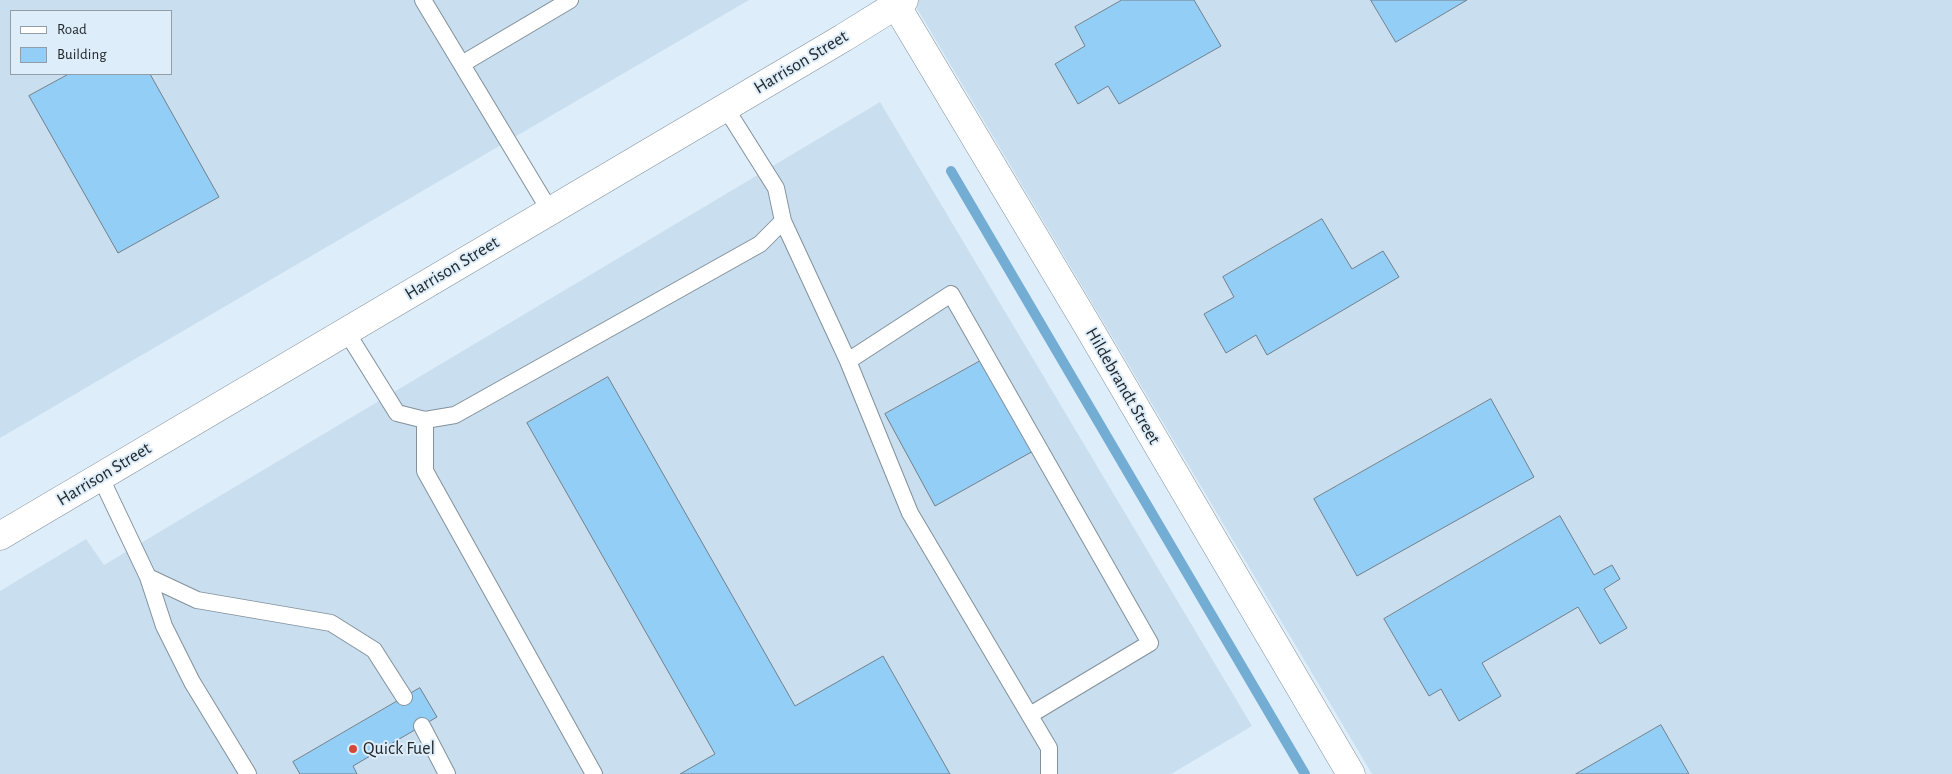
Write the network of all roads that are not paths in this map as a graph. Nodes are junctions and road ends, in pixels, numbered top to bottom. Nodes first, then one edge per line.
1 (423, 0) edge
2 (570, 0) edge
3 (898, 2) edge
4 (462, 64) junction
5 (725, 107) junction
6 (550, 211) junction
7 (783, 221) junction
8 (346, 331) junction
9 (848, 361) junction
10 (425, 420) junction
11 (100, 476) junction
12 (2, 532) edge
13 (148, 576) junction
14 (404, 697) dead end
15 (1030, 715) junction
16 (422, 726) dead end
17 (248, 774) edge
18 (447, 774) edge
19 (594, 774) edge
20 (1049, 774) edge
21 (1351, 774) edge

1 - 4 lane
2 - 4 lane
3 - 5 street, Harrison Street
3 - 21 street, Hildebrandt Street
4 - 6 lane
5 - 6 street, Harrison Street
5 - 7 lane
6 - 8 street, Harrison Street
7 - 9 lane
7 - 10 lane
8 - 10 lane
8 - 11 street, Harrison Street
9 - 15 lane
9 - 15 lane
10 - 19 lane
11 - 12 street, Harrison Street
11 - 13 lane
13 - 14 lane
13 - 17 lane
15 - 20 lane
16 - 18 lane

